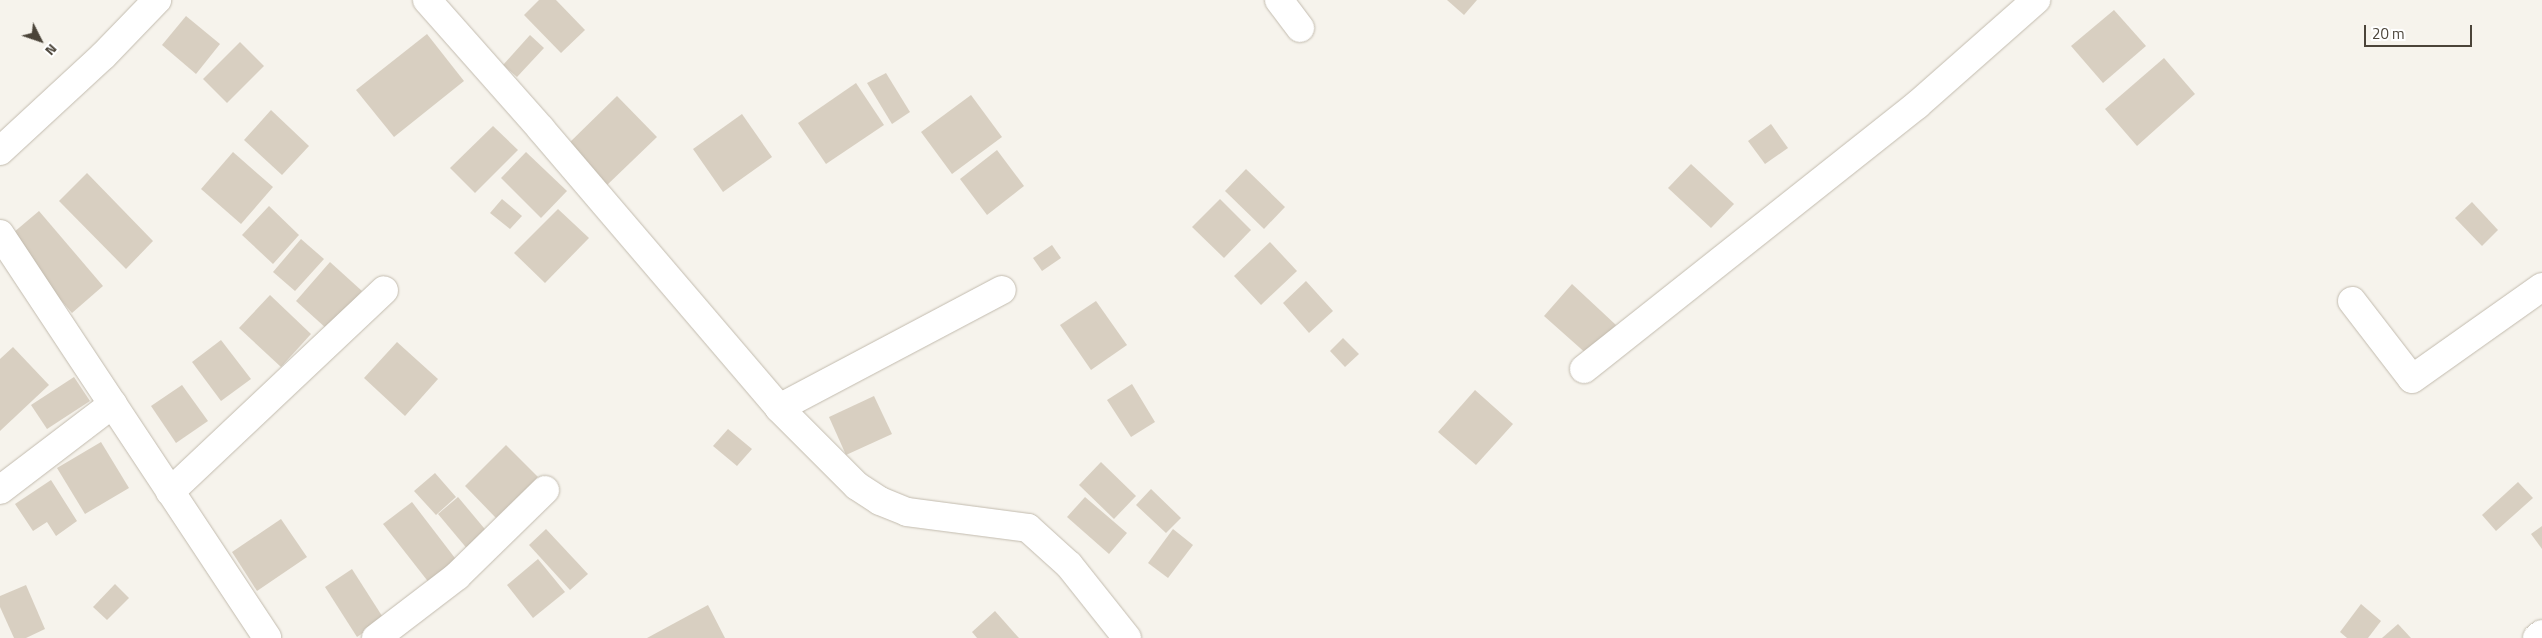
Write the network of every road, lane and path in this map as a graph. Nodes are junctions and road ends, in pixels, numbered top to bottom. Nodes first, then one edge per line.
1 (157, 0) edge
2 (427, 0) edge
3 (1279, 0) edge
4 (2036, 0) edge
5 (1300, 28) dead end
6 (0, 151) edge
7 (0, 234) edge
8 (2542, 287) edge
9 (384, 290) dead end
10 (1002, 290) dead end
11 (2352, 301) dead end
12 (1584, 369) dead end
13 (113, 404) junction
14 (779, 408) junction
15 (0, 490) edge
16 (545, 490) dead end
17 (170, 492) junction
18 (2542, 634) edge
19 (267, 638) edge
20 (376, 638) edge
21 (1127, 638) edge
22 (2537, 638) edge

1 - 6 street
2 - 14 street
3 - 5 street
4 - 12 street
7 - 13 street
8 - 11 street
9 - 17 street
10 - 14 street
13 - 15 street
13 - 17 street
14 - 21 street
16 - 20 street
17 - 19 street
18 - 22 street

